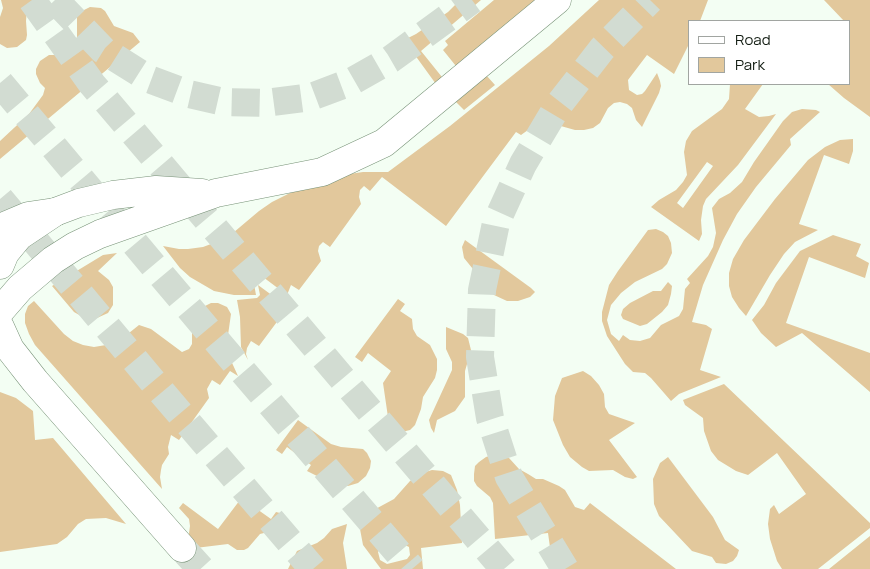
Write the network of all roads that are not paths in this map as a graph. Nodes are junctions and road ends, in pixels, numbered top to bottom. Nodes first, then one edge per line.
1 (557, 0) edge
2 (216, 193) junction
3 (55, 212) junction
4 (0, 228) edge
5 (0, 265) edge
6 (0, 311) edge
7 (0, 327) edge
8 (0, 371) edge
9 (35, 381) junction
10 (182, 548) tunnel mouth

1 - 2 main road
2 - 3 main road
2 - 6 main road
3 - 4 main road
3 - 5 main road
7 - 9 main road
8 - 9 main road
9 - 10 main road

